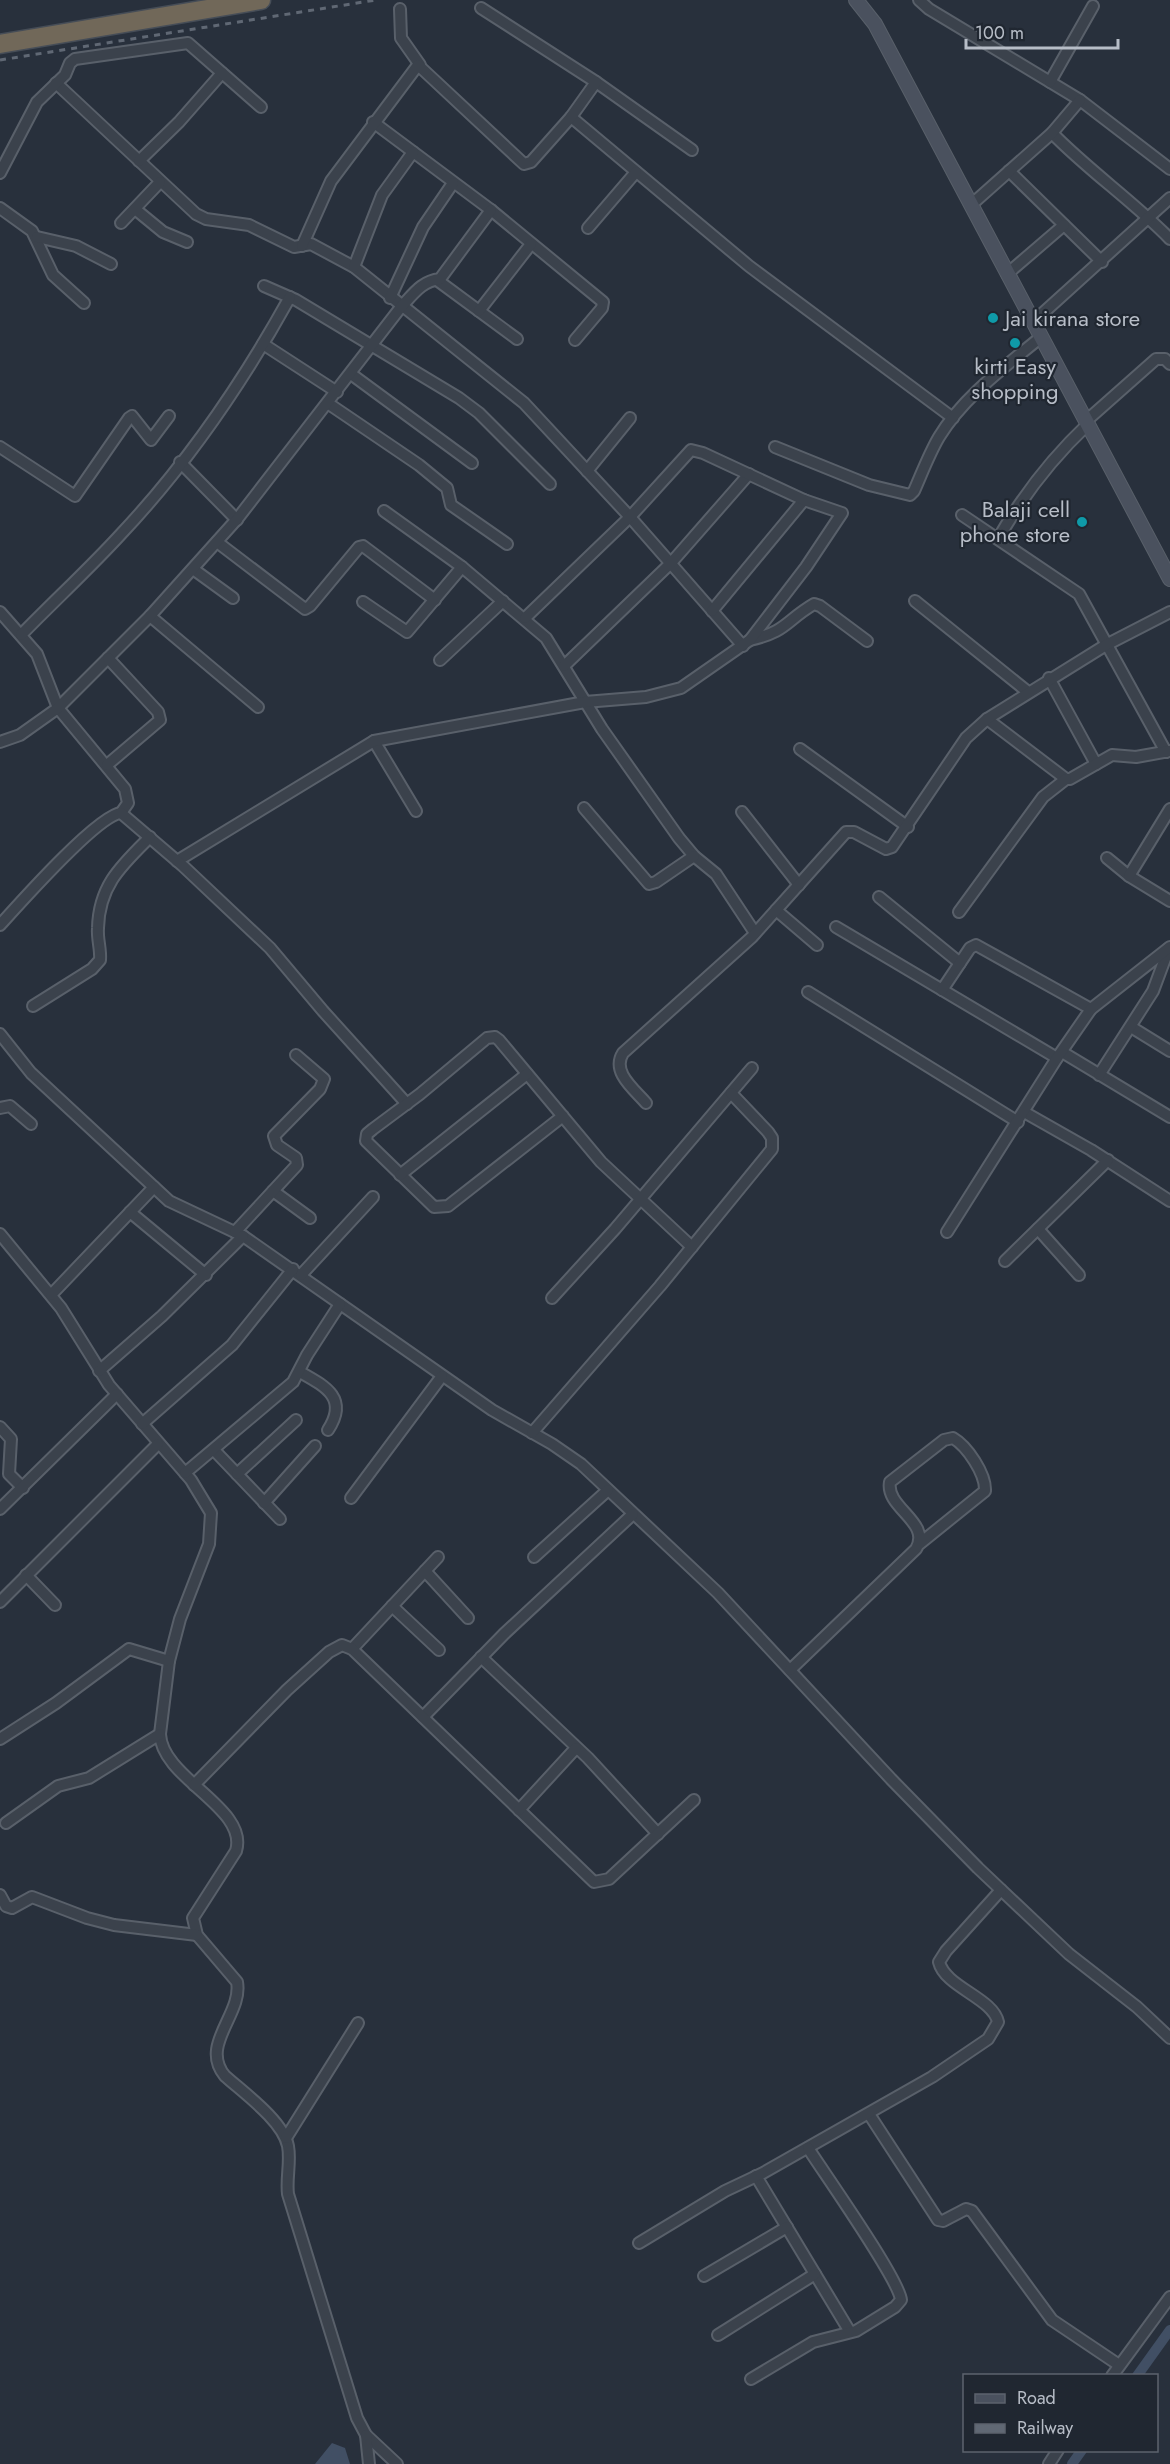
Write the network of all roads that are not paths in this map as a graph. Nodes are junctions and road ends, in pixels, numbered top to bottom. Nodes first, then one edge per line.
1 (261, 0) edge
2 (856, 0) edge
3 (919, 0) edge
4 (1093, 6) dead end
5 (481, 8) dead end
6 (400, 9) dead end
7 (0, 44) edge
8 (420, 65) junction
9 (222, 73) junction
10 (596, 82) junction
11 (1050, 82) junction
12 (56, 83) junction
13 (1080, 100) junction
14 (261, 107) dead end
15 (571, 117) junction
16 (374, 122) junction
17 (1052, 133) junction
18 (692, 150) dead end
19 (413, 152) junction
20 (139, 161) junction
21 (1170, 169) edge
22 (636, 171) junction
23 (1009, 171) junction
24 (0, 173) edge
25 (160, 182) junction
26 (453, 183) junction
27 (1170, 198) edge
28 (971, 205) junction
29 (0, 208) edge
30 (135, 209) junction
31 (491, 210) junction
32 (1149, 217) junction
33 (121, 223) dead end
34 (1064, 225) junction
35 (588, 228) dead end
36 (37, 237) junction
37 (1170, 239) edge
38 (187, 243) dead end
39 (531, 243) junction
40 (302, 246) junction
41 (1102, 262) junction
42 (111, 264) dead end
43 (354, 267) junction
44 (1007, 274) junction
45 (437, 280) junction
46 (264, 286) dead end
47 (290, 297) junction
48 (390, 298) junction
49 (84, 303) dead end
50 (401, 307) junction
51 (479, 311) junction
52 (1033, 322) junction
53 (1041, 337) junction
54 (517, 339) dead end
55 (575, 340) dead end
56 (263, 344) junction
57 (374, 345) junction
58 (1170, 364) edge
59 (351, 374) junction
60 (337, 392) junction
61 (328, 404) junction
62 (169, 416) dead end
63 (630, 418) dead end
64 (952, 418) junction
65 (1087, 423) junction
66 (0, 447) edge
67 (776, 447) dead end
68 (180, 462) junction
69 (472, 463) dead end
70 (587, 471) junction
71 (749, 474) junction
72 (550, 484) dead end
73 (804, 500) junction
74 (384, 511) dead end
75 (962, 515) dead end
76 (630, 517) junction
77 (237, 520) junction
78 (998, 539) junction
79 (217, 542) junction
80 (507, 544) dead end
81 (671, 563) junction
82 (462, 567) junction
83 (193, 569) junction
84 (1170, 579) edge
85 (233, 598) dead end
86 (435, 600) junction
87 (503, 601) junction
88 (915, 601) dead end
89 (363, 603) dead end
90 (712, 611) junction
91 (0, 612) edge
92 (1170, 612) edge
93 (150, 616) junction
94 (525, 618) junction
95 (21, 635) junction
96 (867, 641) dead end
97 (746, 643) junction
98 (1106, 645) junction
99 (108, 658) junction
100 (440, 660) dead end
101 (564, 666) junction
102 (1049, 678) junction
103 (1028, 692) junction
104 (585, 702) junction
105 (258, 707) dead end
106 (58, 708) junction
107 (987, 719) junction
108 (374, 741) junction
109 (0, 742) edge
110 (800, 749) dead end
111 (1168, 752) edge
112 (1096, 764) junction
113 (107, 765) junction
114 (1066, 779) junction
115 (584, 808) dead end
116 (1170, 809) edge
117 (416, 811) dead end
118 (742, 812) dead end
119 (121, 813) junction
120 (908, 827) junction
121 (150, 837) junction
122 (694, 856) junction
123 (1107, 858) dead end
124 (177, 861) junction
125 (1129, 876) junction
126 (798, 885) junction
127 (879, 897) dead end
128 (1170, 901) edge
129 (776, 910) junction
130 (959, 912) dead end
131 (0, 925) edge
132 (836, 927) dead end
133 (755, 933) junction
134 (817, 945) dead end
135 (1169, 947) edge
136 (960, 963) junction
137 (942, 990) junction
138 (808, 992) dead end
139 (33, 1006) dead end
140 (1091, 1009) junction
141 (1131, 1027) junction
142 (0, 1034) edge
143 (1170, 1051) edge
144 (296, 1054) dead end
145 (1059, 1055) junction
146 (752, 1068) dead end
147 (527, 1074) junction
148 (1099, 1075) junction
149 (731, 1092) junction
150 (646, 1103) dead end
151 (407, 1104) junction
152 (0, 1108) edge
153 (563, 1116) junction
154 (1021, 1117) junction
155 (1170, 1117) edge
156 (32, 1124) dead end
157 (1108, 1161) junction
158 (400, 1175) junction
159 (154, 1187) junction
160 (273, 1191) junction
161 (374, 1197) dead end
162 (640, 1199) junction
163 (1170, 1201) edge
164 (130, 1212) junction
165 (310, 1218) dead end
166 (1038, 1229) junction
167 (947, 1232) dead end
168 (0, 1234) edge
169 (239, 1234) junction
170 (692, 1247) junction
171 (1005, 1261) dead end
172 (297, 1272) junction
173 (206, 1275) junction
174 (1079, 1275) dead end
175 (51, 1295) junction
176 (552, 1298) dead end
177 (340, 1304) junction
178 (99, 1371) junction
179 (300, 1372) junction
180 (442, 1376) junction
181 (117, 1394) junction
182 (296, 1420) dead end
183 (142, 1424) junction
184 (0, 1426) edge
185 (328, 1430) dead end
186 (532, 1433) junction
187 (158, 1444) junction
188 (315, 1446) dead end
189 (214, 1450) junction
190 (190, 1469) junction
191 (237, 1474) junction
192 (23, 1488) junction
193 (608, 1490) junction
194 (351, 1498) dead end
195 (264, 1503) junction
196 (0, 1509) edge
197 (633, 1514) junction
198 (280, 1518) dead end
199 (918, 1545) junction
200 (438, 1557) dead end
201 (534, 1557) dead end
202 (425, 1571) junction
203 (26, 1575) junction
204 (0, 1602) edge
205 (55, 1605) dead end
206 (392, 1606) junction
207 (468, 1618) dead end
208 (352, 1649) junction
209 (439, 1650) dead end
210 (482, 1656) junction
211 (169, 1661) junction
212 (790, 1670) junction
213 (423, 1717) junction
214 (160, 1734) junction
215 (0, 1739) edge
216 (576, 1748) junction
217 (194, 1785) junction
218 (694, 1800) dead end
219 (519, 1810) junction
220 (6, 1822) dead end
221 (658, 1834) junction
222 (1001, 1890) junction
223 (0, 1895) edge
224 (197, 1935) junction
225 (358, 2022) dead end
226 (1170, 2038) edge
227 (869, 2114) junction
228 (286, 2138) junction
229 (808, 2148) junction
230 (756, 2176) junction
231 (787, 2227) junction
232 (639, 2242) dead end
233 (815, 2274) junction
234 (704, 2276) dead end
235 (1170, 2297) edge
236 (850, 2332) junction
237 (718, 2335) dead end
238 (1119, 2366) junction
239 (1113, 2374) edge
240 (751, 2379) dead end
241 (366, 2435) junction
242 (369, 2464) edge
243 (397, 2464) edge

1 - 7 highway
2 - 28 street
3 - 11 street
4 - 11 street
5 - 10 street
6 - 8 street
8 - 15 street
8 - 16 street
9 - 12 street
9 - 14 street
9 - 20 street
10 - 15 street
10 - 18 street
11 - 13 street
12 - 20 street
12 - 24 street
13 - 17 street
13 - 21 street
15 - 22 street
16 - 19 street
16 - 40 street
17 - 23 street
17 - 32 street
19 - 26 street
19 - 43 street
20 - 25 street
22 - 35 street
22 - 64 street
23 - 28 street
23 - 34 street
25 - 30 street
25 - 40 street
26 - 31 street
26 - 48 street
27 - 32 street
28 - 44 street
29 - 36 street
30 - 33 street
30 - 38 street
31 - 39 street
31 - 45 street
32 - 37 street
32 - 41 street
34 - 41 street
34 - 44 street
36 - 42 street
36 - 49 street
39 - 51 street
39 - 55 street
40 - 43 street
41 - 52 street
43 - 48 street
44 - 52 street
45 - 50 street
45 - 51 street
46 - 47 street
47 - 56 street
47 - 57 street
48 - 50 street
50 - 57 street
50 - 70 street
51 - 54 street
52 - 53 street
53 - 64 street
53 - 65 street
56 - 60 street
56 - 68 street
57 - 59 street
57 - 72 street
58 - 65 street
59 - 60 street
59 - 69 street
60 - 61 street
61 - 77 street
61 - 80 street
62 - 66 street
63 - 70 street
64 - 67 street
65 - 78 street
65 - 84 street
68 - 77 street
68 - 95 street
70 - 76 street
71 - 73 street
71 - 76 street
71 - 81 street
73 - 90 street
73 - 97 street
74 - 82 street
75 - 78 street
76 - 81 street
76 - 94 street
77 - 79 street
78 - 98 street
79 - 83 street
79 - 86 street
81 - 90 street
81 - 101 street
82 - 86 street
82 - 87 street
83 - 85 street
83 - 93 street
86 - 89 street
87 - 94 street
87 - 100 street
88 - 103 street
90 - 97 street
91 - 95 street
92 - 98 street
93 - 99 street
93 - 105 street
94 - 101 street
95 - 106 street
96 - 97 street
97 - 104 street
98 - 102 street
98 - 111 street
99 - 106 street
99 - 113 street
101 - 104 street
102 - 103 street
102 - 112 street
103 - 107 street
104 - 108 street
104 - 122 street
106 - 109 street
106 - 113 street
107 - 114 street
107 - 120 street
108 - 117 street
108 - 124 street
110 - 120 street
111 - 112 street
112 - 114 street
113 - 119 street
114 - 130 street
115 - 122 street
116 - 125 street
118 - 126 street
119 - 121 street
119 - 131 street
120 - 126 street
121 - 124 street
121 - 139 street
122 - 133 street
123 - 125 street
124 - 151 street
125 - 128 street
126 - 129 street
127 - 136 street
129 - 133 street
129 - 134 street
132 - 137 street
133 - 150 street
135 - 140 street
135 - 141 street
136 - 137 street
136 - 140 street
137 - 145 street
138 - 154 street
140 - 145 street
141 - 143 street
141 - 148 street
142 - 159 street
144 - 160 street
145 - 148 street
145 - 154 street
146 - 149 street
147 - 151 street
147 - 153 street
147 - 158 street
148 - 155 street
149 - 162 street
149 - 170 street
151 - 158 street
152 - 156 street
153 - 158 street
153 - 162 street
154 - 157 street
154 - 167 street
157 - 163 street
157 - 166 street
159 - 164 street
159 - 169 street
160 - 165 street
160 - 169 street
161 - 172 street
162 - 170 street
162 - 176 street
164 - 173 street
164 - 175 street
166 - 171 street
166 - 174 street
168 - 175 street
169 - 172 street
169 - 173 street
170 - 186 street
172 - 177 street
172 - 183 street
173 - 178 street
175 - 178 street
177 - 179 street
177 - 180 street
178 - 181 street
179 - 185 street
179 - 189 street
180 - 186 street
180 - 194 street
181 - 183 street
181 - 192 street
182 - 191 street
183 - 187 street
184 - 192 street
186 - 193 street
187 - 190 street
187 - 203 street
188 - 195 street
189 - 190 street
189 - 191 street
190 - 211 street
191 - 195 street
192 - 196 street
193 - 197 street
193 - 201 street
195 - 198 street
197 - 210 street
197 - 212 street
199 - 199 street
199 - 212 street
200 - 202 street
202 - 206 street
202 - 207 street
203 - 204 street
203 - 205 street
206 - 208 street
206 - 209 street
208 - 213 street
208 - 217 street
210 - 213 street
210 - 216 street
211 - 214 street
211 - 215 street
212 - 222 street
213 - 219 street
214 - 217 street
214 - 220 street
216 - 219 street
216 - 221 street
217 - 224 street
218 - 221 street
219 - 221 street
222 - 226 street
222 - 227 street
223 - 224 street
224 - 228 street
225 - 228 street
227 - 229 street
227 - 238 street
228 - 241 street
229 - 230 street
229 - 236 street
230 - 231 street
230 - 232 street
231 - 233 street
231 - 234 street
233 - 236 street
233 - 237 street
235 - 238 street
236 - 240 street
238 - 239 street
241 - 242 street
241 - 243 street

